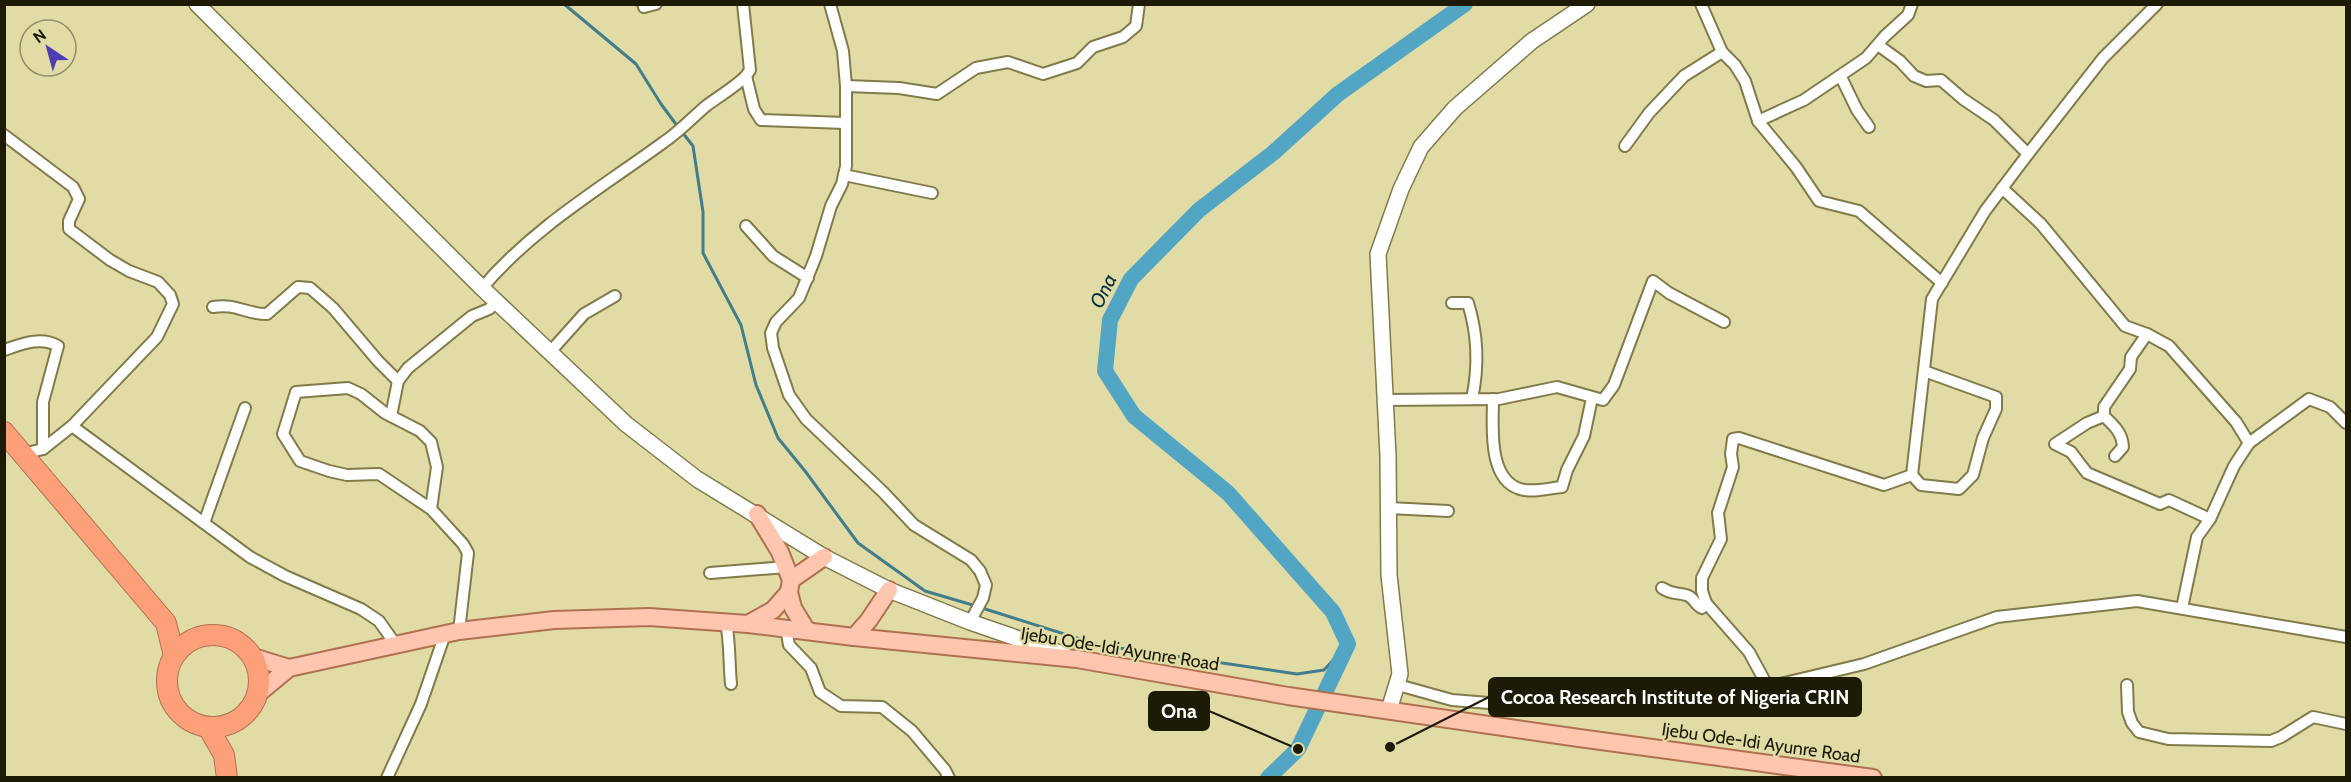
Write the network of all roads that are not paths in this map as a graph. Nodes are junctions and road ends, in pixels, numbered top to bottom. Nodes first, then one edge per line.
1 (197, 4) edge
2 (643, 4) edge
3 (656, 4) edge
4 (743, 4) edge
5 (830, 4) edge
6 (1139, 4) edge
7 (1587, 4) edge
8 (1701, 4) edge
9 (1912, 4) edge
10 (2157, 4) edge
11 (1878, 45) junction
12 (1722, 52) junction
13 (746, 76) junction
14 (1841, 77) junction
15 (846, 87) junction
16 (1758, 121) junction
17 (845, 123) junction
18 (1869, 127) dead end
19 (4, 135) edge
20 (1625, 146) dead end
21 (2028, 154) junction
22 (844, 175) junction
23 (2002, 188) junction
24 (932, 193) dead end
25 (746, 226) dead end
26 (808, 278) junction
27 (1942, 283) junction
28 (482, 288) junction
29 (615, 296) dead end
30 (498, 302) junction
31 (1452, 303) dead end
32 (213, 307) dead end
33 (1724, 322) dead end
34 (2147, 334) junction
35 (4, 350) edge
36 (550, 352) junction
37 (1924, 371) junction
38 (398, 381) junction
39 (1592, 398) junction
40 (1472, 399) junction
41 (1493, 399) junction
42 (1386, 400) junction
43 (245, 408) dead end
44 (391, 416) junction
45 (2104, 416) junction
46 (2346, 423) edge
47 (72, 426) junction
48 (4, 432) edge
49 (2249, 443) junction
50 (43, 449) junction
51 (23, 454) junction
52 (2115, 456) dead end
53 (1912, 475) junction
54 (1389, 508) junction
55 (431, 509) junction
56 (1448, 511) dead end
57 (757, 514) junction
58 (2210, 519) junction
59 (204, 523) junction
60 (824, 556) junction
61 (710, 573) dead end
62 (789, 580) junction
63 (1662, 588) dead end
64 (889, 590) junction
65 (1706, 603) junction
66 (2182, 608) junction
67 (973, 616) junction
68 (726, 622) junction
69 (166, 623) junction
70 (748, 624) junction
71 (786, 628) junction
72 (807, 631) junction
73 (452, 632) junction
74 (201, 636) junction
75 (854, 637) junction
76 (2346, 637) edge
77 (396, 645) junction
78 (174, 656) junction
79 (253, 657) junction
80 (1077, 658) junction
81 (289, 668) junction
82 (731, 684) dead end
83 (1398, 685) junction
84 (2127, 685) dead end
85 (1768, 687) junction
86 (260, 692) junction
87 (1389, 710) junction
88 (233, 722) junction
89 (2346, 724) edge
90 (208, 727) junction
91 (224, 755) junction
92 (1780, 771) edge
93 (227, 777) edge
94 (387, 777) edge
95 (948, 777) edge
96 (1873, 777) edge

1 - 28 main road
2 - 3 street
4 - 13 street
5 - 15 street
6 - 15 street
7 - 42 main road
8 - 12 street
9 - 11 street
10 - 21 street
11 - 14 street
11 - 21 street
12 - 16 street
12 - 20 street
13 - 17 street
13 - 28 street
14 - 16 street
14 - 18 street
15 - 17 street
16 - 27 street
17 - 22 street
19 - 47 street
21 - 23 street
22 - 24 street
22 - 26 street
23 - 27 street
23 - 34 street
25 - 26 street
26 - 67 street
27 - 37 street
28 - 30 main road
29 - 36 street
30 - 36 main road
30 - 38 street
31 - 40 street
32 - 38 street
33 - 39 street
34 - 45 street
34 - 49 street
35 - 50 street
36 - 57 main road
37 - 53 street
37 - 53 street
38 - 44 street
39 - 41 street
39 - 41 street
40 - 41 street
40 - 42 street
42 - 54 main road
43 - 59 street
44 - 55 street
44 - 55 street
45 - 52 street
45 - 58 street
46 - 49 street
47 - 50 street
47 - 59 street
48 - 51 highway
49 - 58 street
50 - 51 street
51 - 69 highway
53 - 65 street
54 - 56 street
54 - 83 main road
55 - 73 street
57 - 60 main road
57 - 62 main road
58 - 66 street
59 - 77 street
60 - 62 main road
60 - 64 main road
61 - 62 street
62 - 70 main road
62 - 72 main road
63 - 65 street
64 - 67 main road
64 - 75 main road
65 - 85 street
66 - 76 street
66 - 85 street
67 - 80 main road
68 - 70 main road, Ijebu Ode-Idi Ayunre Road
68 - 73 main road, Ijebu Ode-Idi Ayunre Road
68 - 82 street
69 - 74 highway
69 - 78 highway
70 - 71 main road, Ijebu Ode-Idi Ayunre Road
71 - 72 main road, Ijebu Ode-Idi Ayunre Road
71 - 95 street
72 - 75 main road, Ijebu Ode-Idi Ayunre Road
73 - 77 main road, Ijebu Ode-Idi Ayunre Road
73 - 94 street
74 - 78 highway
74 - 79 highway
75 - 80 main road, Ijebu Ode-Idi Ayunre Road
77 - 81 main road, Ijebu Ode-Idi Ayunre Road
78 - 90 highway
79 - 81 main road
79 - 86 highway
80 - 87 main road, Ijebu Ode-Idi Ayunre Road
81 - 86 main road
83 - 85 street
83 - 87 main road
84 - 89 street
86 - 88 highway
87 - 92 main road, Ijebu Ode-Idi Ayunre Road
88 - 90 highway
88 - 91 highway
90 - 91 highway
91 - 93 highway
92 - 96 main road, Ijebu Ode-Idi Ayunre Road

